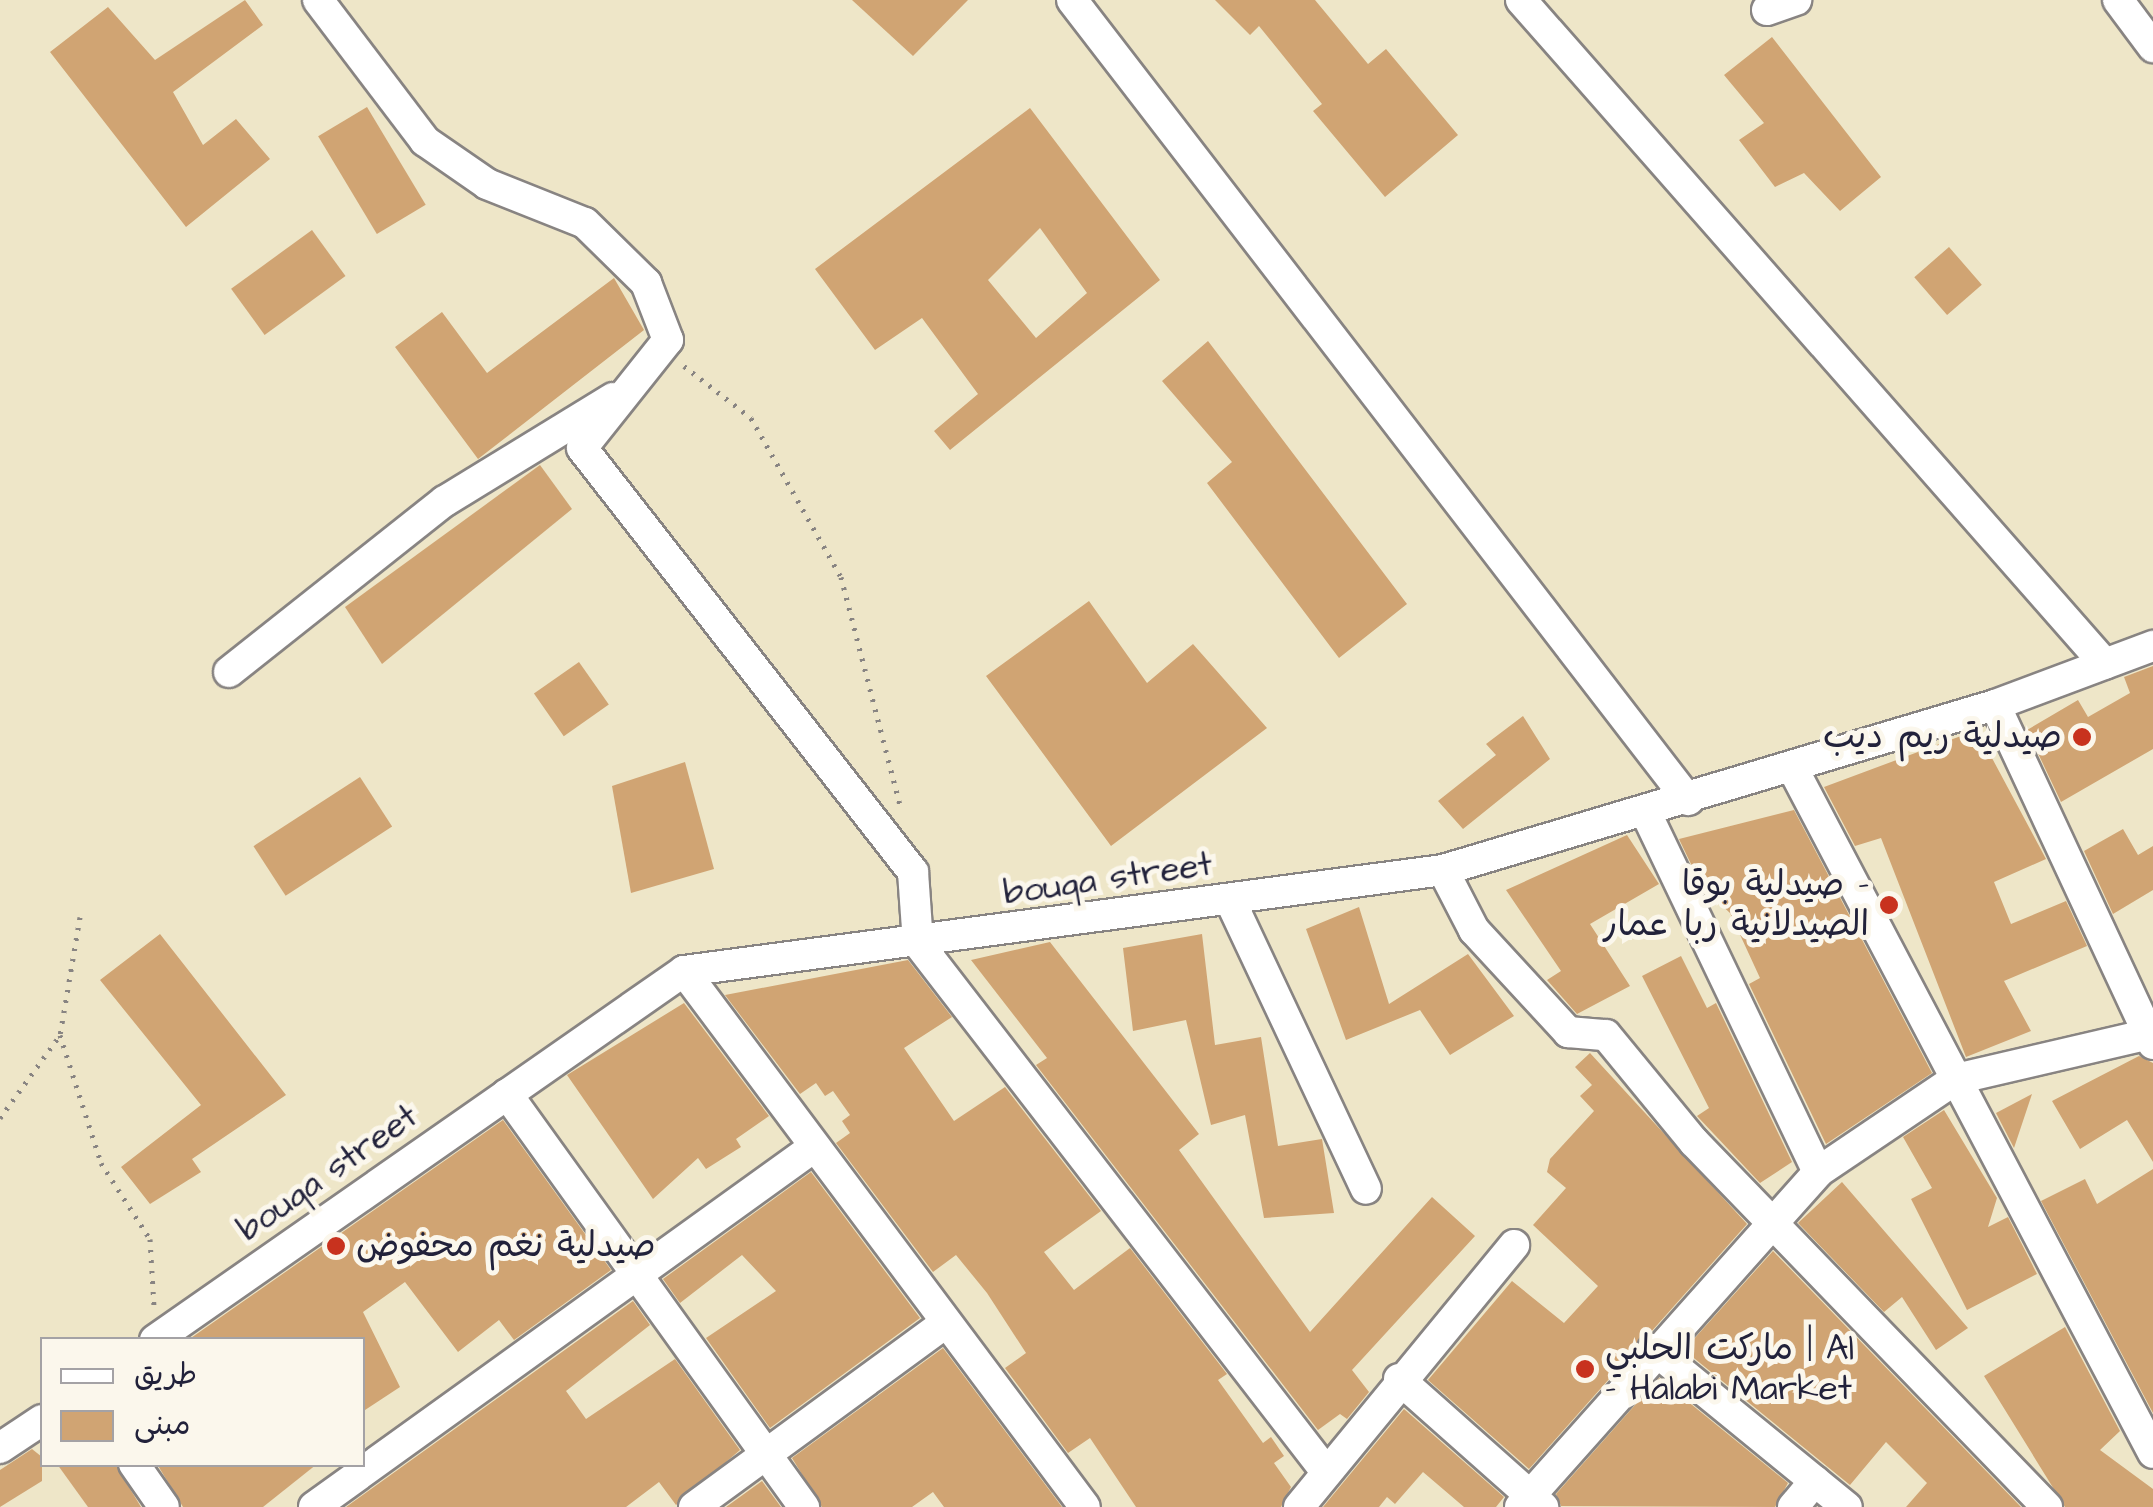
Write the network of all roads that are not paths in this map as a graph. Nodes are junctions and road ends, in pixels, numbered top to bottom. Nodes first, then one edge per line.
1 (318, 0) edge
2 (1072, 0) edge
3 (1521, 0) edge
4 (1796, 0) edge
5 (2118, 0) edge
6 (1767, 10) dead end
7 (2153, 48) edge
8 (628, 388) junction
9 (2153, 646) edge
10 (2104, 664) junction
11 (229, 672) dead end
12 (1994, 705) junction
13 (1792, 767) junction
14 (1688, 800) junction
15 (1646, 813) junction
16 (1443, 870) junction
17 (1230, 900) junction
18 (918, 942) junction
19 (684, 971) junction
20 (2152, 1037) edge
21 (1956, 1079) junction
22 (507, 1094) junction
23 (814, 1147) junction
24 (1818, 1172) junction
25 (1366, 1188) dead end
26 (1769, 1220) junction
27 (1514, 1244) dead end
28 (633, 1278) junction
29 (943, 1325) junction
30 (158, 1337) edge
31 (1653, 1350) junction
32 (1400, 1379) junction
33 (40, 1421) edge
34 (0, 1448) edge
35 (2153, 1453) edge
36 (764, 1456) junction
37 (136, 1467) edge
38 (1328, 1473) junction
39 (1815, 1481) junction
40 (1531, 1503) edge
41 (164, 1507) edge
42 (314, 1507) edge
43 (694, 1507) edge
44 (804, 1507) edge
45 (1085, 1507) edge
46 (1299, 1507) edge
47 (1794, 1507) edge
48 (1847, 1507) edge
49 (2047, 1507) edge

1 - 8 street
2 - 14 street
3 - 10 street
4 - 6 street
5 - 7 street
8 - 11 street
8 - 18 street
9 - 10 street, bouqa street
10 - 12 street, bouqa street
12 - 13 street, bouqa street
12 - 20 street
13 - 14 street, bouqa street
13 - 21 street
14 - 15 street, bouqa street
15 - 16 street, bouqa street
15 - 24 street
16 - 17 street, bouqa street
16 - 26 street
17 - 18 street, bouqa street
17 - 25 street
18 - 19 street, bouqa street
18 - 38 street
19 - 22 street, bouqa street
19 - 23 street
20 - 21 street
21 - 24 street
21 - 35 street
22 - 28 street
22 - 30 street, bouqa street
23 - 28 street
23 - 29 street
24 - 26 street
26 - 31 street
26 - 49 street
27 - 32 street
28 - 36 street
28 - 42 street
29 - 36 street
29 - 45 street
31 - 39 street
31 - 40 street
32 - 38 street
32 - 40 street
33 - 34 street
36 - 43 street
36 - 44 street
37 - 41 street
38 - 46 street
39 - 47 street
39 - 48 street

